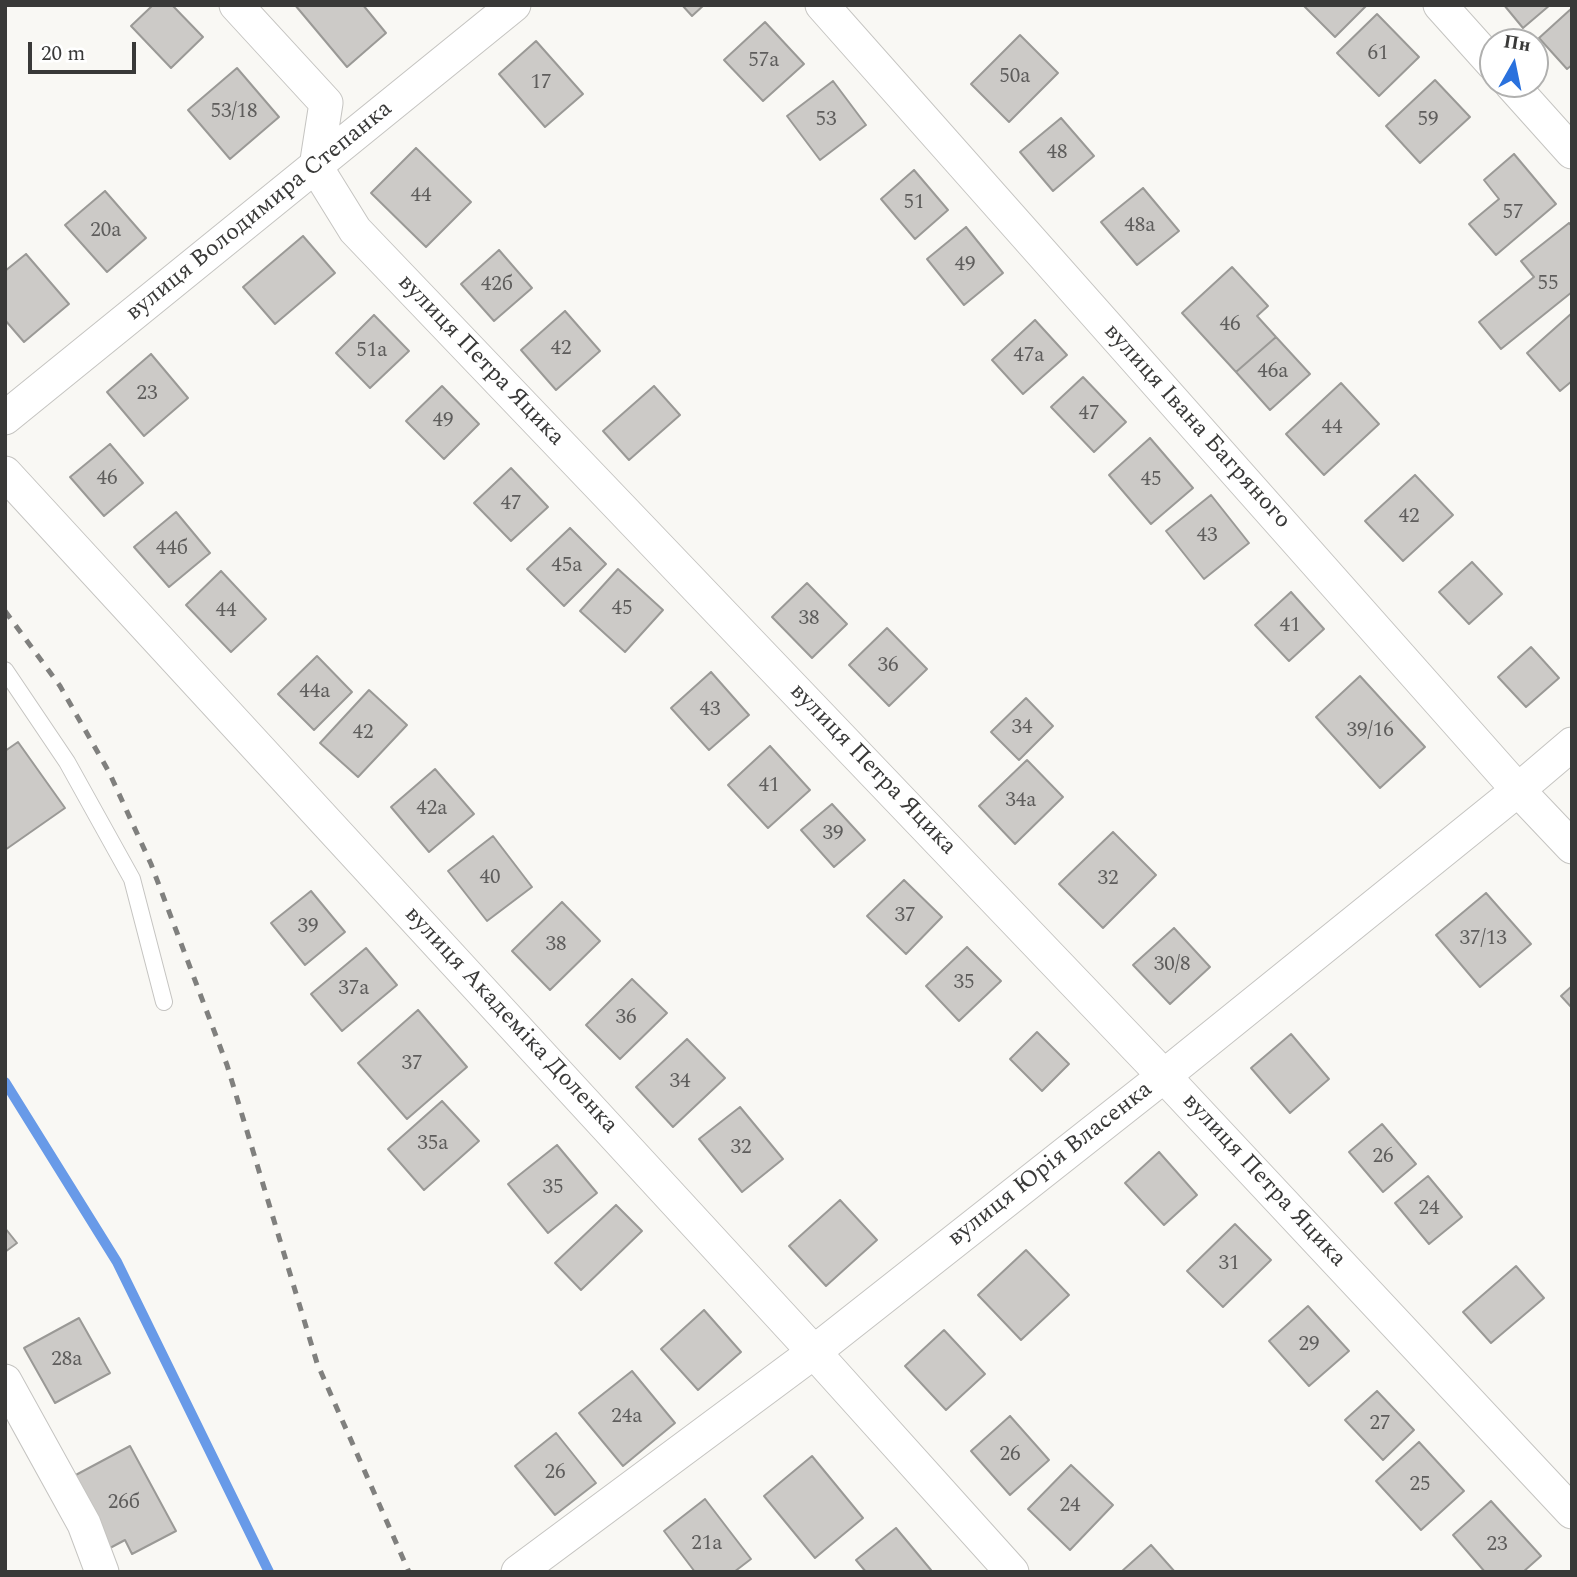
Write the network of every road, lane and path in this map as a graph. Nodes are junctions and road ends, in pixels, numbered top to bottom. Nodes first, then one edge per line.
1 (236, 5) edge
2 (514, 5) edge
3 (821, 5) edge
4 (1440, 5) edge
5 (1479, 48) edge
6 (1524, 98) edge
7 (1572, 152) edge
8 (316, 167) junction
9 (5, 418) edge
10 (5, 473) edge
11 (5, 670) edge
12 (1572, 744) edge
13 (1518, 790) junction
14 (1572, 847) edge
15 (164, 1002) dead end
16 (1164, 1076) junction
17 (814, 1352) junction
18 (5, 1381) edge
19 (1572, 1512) edge
20 (102, 1572) edge
21 (518, 1572) edge
22 (1012, 1572) edge

1 - 8 street
2 - 8 street, вулиця Володимира Степанка
3 - 13 street, вулиця Івана Багряного
4 - 5 street
6 - 7 street
8 - 9 street, вулиця Володимира Степанка
8 - 16 street, вулиця Петра Яцика
10 - 17 street, вулиця Академіка Доленка
11 - 15 lane
12 - 13 street, вулиця Юрія Власенка
13 - 14 street, вулиця Івана Багряного
13 - 16 street, вулиця Юрія Власенка
16 - 17 street, вулиця Юрія Власенка
16 - 19 street, вулиця Петра Яцика
17 - 21 street, вулиця Юрія Власенка
17 - 22 street, вулиця Академіка Доленка
18 - 20 street

